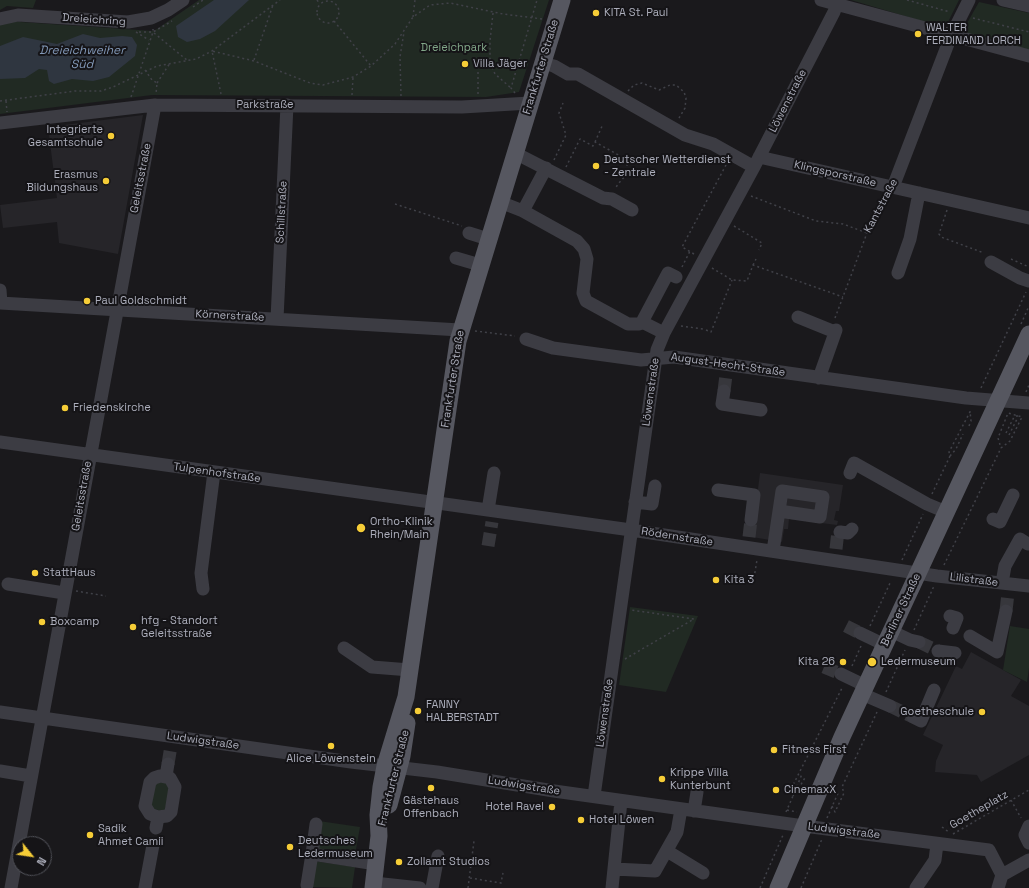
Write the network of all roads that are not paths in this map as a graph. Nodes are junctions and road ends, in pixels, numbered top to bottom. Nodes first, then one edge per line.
1 (183, 0) edge
2 (562, 0) edge
3 (821, 0) edge
4 (970, 0) edge
5 (1003, 0) edge
6 (837, 2) edge
7 (1029, 6) edge
8 (0, 19) edge
9 (951, 36) junction
10 (1029, 56) edge
11 (542, 63) junction
12 (525, 98) junction
13 (155, 101) junction
14 (287, 105) junction
15 (4, 119) edge
16 (515, 152) junction
17 (756, 162) junction
18 (547, 168) junction
19 (893, 187) junction
20 (919, 193) junction
21 (500, 202) junction
22 (632, 210) dead end
23 (523, 212) junction
24 (1029, 218) edge
25 (468, 230) road end
26 (488, 239) junction
27 (456, 258) dead end
28 (988, 258) road end
29 (480, 265) junction
30 (898, 272) dead end
31 (676, 277) road end
32 (1029, 281) edge
33 (0, 298) edge
34 (116, 309) junction
35 (798, 317) dead end
36 (278, 319) junction
37 (642, 322) junction
38 (666, 329) junction
39 (460, 330) junction
40 (1029, 334) edge
41 (526, 339) road end
42 (655, 359) junction
43 (819, 378) junction
44 (724, 391) tunnel mouth
45 (998, 401) junction
46 (1029, 403) edge
47 (761, 410) dead end
48 (0, 442) edge
49 (90, 455) junction
50 (214, 472) junction
51 (850, 472) dead end
52 (494, 473) dead end
53 (655, 486) dead end
54 (718, 490) dead end
55 (1014, 495) dead end
56 (635, 502) junction
57 (434, 503) junction
58 (779, 511) dead end
59 (946, 512) junction
60 (491, 514) junction
61 (993, 519) dead end
62 (751, 520) tunnel mouth
63 (631, 530) junction
64 (1028, 544) dead end
65 (773, 552) junction
66 (919, 573) junction
67 (8, 584) dead end
68 (1029, 586) edge
69 (1006, 587) junction
70 (203, 589) dead end
71 (64, 591) junction
72 (1006, 611) tunnel mouth
73 (863, 634) tunnel mouth
74 (970, 636) dead end
75 (888, 638) junction
76 (919, 642) tunnel mouth
77 (344, 648) dead end
78 (938, 651) tunnel mouth
79 (955, 653) dead end
80 (410, 670) junction
81 (844, 676) tunnel mouth
82 (864, 690) junction
83 (934, 690) dead end
84 (890, 706) tunnel mouth
85 (0, 712) edge
86 (913, 717) dead end
87 (41, 718) junction
88 (392, 767) junction
89 (167, 770) joint
90 (0, 771) edge
91 (30, 776) junction
92 (697, 792) dead end
93 (594, 796) junction
94 (621, 801) junction
95 (687, 810) junction
96 (316, 824) dead end
97 (804, 826) junction
98 (1028, 828) edge
99 (1029, 843) edge
100 (937, 844) junction
101 (153, 845) dead end
102 (667, 851) junction
103 (312, 854) junction
104 (438, 856) dead end
105 (1029, 860) edge
106 (376, 864) junction
107 (614, 868) junction
108 (704, 873) dead end
109 (1002, 875) junction
110 (307, 885) dead end
111 (373, 885) edge
112 (10, 888) edge
113 (145, 888) edge
114 (420, 888) edge
115 (432, 888) edge
116 (612, 888) edge
117 (778, 888) edge
118 (916, 888) edge
119 (998, 888) edge

1 - 8 street, Dreieichring
2 - 11 main road, Frankfurter Straße
3 - 6 street
4 - 9 street, Kantstraße
5 - 7 street
6 - 9 street
6 - 17 street, Löwenstraße
9 - 10 street
9 - 19 street, Kantstraße
11 - 12 main road, Frankfurter Straße
11 - 17 street, Klingsporstraße
12 - 14 street, Parkstraße
12 - 16 main road, Frankfurter Straße
13 - 14 street, Parkstraße
13 - 15 street, Parkstraße
13 - 34 street, Geleitsstraße
14 - 36 street, Schillstraße
16 - 18 street
16 - 21 main road, Frankfurter Straße
17 - 19 street, Klingsporstraße
17 - 38 street, Löwenstraße
18 - 22 street
18 - 23 street
19 - 20 street, Klingsporstraße
20 - 24 street, Klingsporstraße
20 - 30 street
21 - 23 street
21 - 26 main road, Frankfurter Straße
23 - 37 street
25 - 26 street
26 - 29 main road, Frankfurter Straße
27 - 29 street
28 - 32 street
29 - 39 main road, Frankfurter Straße
31 - 37 street
33 - 34 street, Körnerstraße
34 - 36 street, Körnerstraße
34 - 49 street, Geleitsstraße
35 - 43 street
36 - 39 street, Körnerstraße
37 - 38 street
38 - 42 street, Löwenstraße
39 - 57 main road, Frankfurter Straße
40 - 45 main road, Berliner Straße
41 - 42 street, August-Hecht-Straße
42 - 43 street, August-Hecht-Straße
42 - 56 street, Löwenstraße
43 - 45 street, August-Hecht-Straße
44 - 47 street
45 - 46 street, August-Hecht-Straße
45 - 59 main road, Berliner Straße
48 - 49 street, Tulpenhofstraße
49 - 50 street, Tulpenhofstraße
49 - 71 street, Geleitsstraße
50 - 57 street, Tulpenhofstraße
50 - 70 street
51 - 59 street
52 - 60 street
53 - 56 street
54 - 62 street
55 - 61 street
56 - 63 street, Löwenstraße
57 - 60 street, Rödernstraße
57 - 80 main road, Frankfurter Straße
58 - 65 street
59 - 66 main road, Berliner Straße
60 - 63 street, Rödernstraße
63 - 65 street, Rödernstraße
63 - 93 street, Löwenstraße
64 - 69 street
65 - 66 street, Rödernstraße
66 - 69 street, Lilistraße
66 - 75 main road, Berliner Straße
67 - 71 street
68 - 69 street, Lilistraße
71 - 87 street, Geleitsstraße
72 - 74 street
73 - 75 street
75 - 76 street
75 - 82 main road, Berliner Straße
77 - 80 street
78 - 79 street
80 - 88 main road, Frankfurter Straße
81 - 82 street
82 - 84 street
82 - 97 main road, Berliner Straße
83 - 86 street
85 - 87 street, Ludwigstraße
87 - 88 street, Ludwigstraße
87 - 91 street, Geleitsstraße
88 - 93 street, Ludwigstraße
88 - 106 main road, Frankfurter Straße
89 - 89 street
90 - 91 street
91 - 112 street, Geleitsstraße
92 - 95 street
93 - 94 street, Ludwigstraße
94 - 95 street, Ludwigstraße
94 - 107 street
95 - 97 street, Ludwigstraße
95 - 102 street
96 - 103 street
97 - 100 street, Ludwigstraße
97 - 117 main road, Berliner Straße
98 - 99 street
100 - 109 street, Ludwigstraße
100 - 118 street
101 - 113 street
102 - 107 street
102 - 108 street
103 - 106 street
103 - 110 street
104 - 115 street
105 - 109 street
106 - 111 main road, Frankfurter Straße
107 - 116 street
109 - 119 street
111 - 114 street

